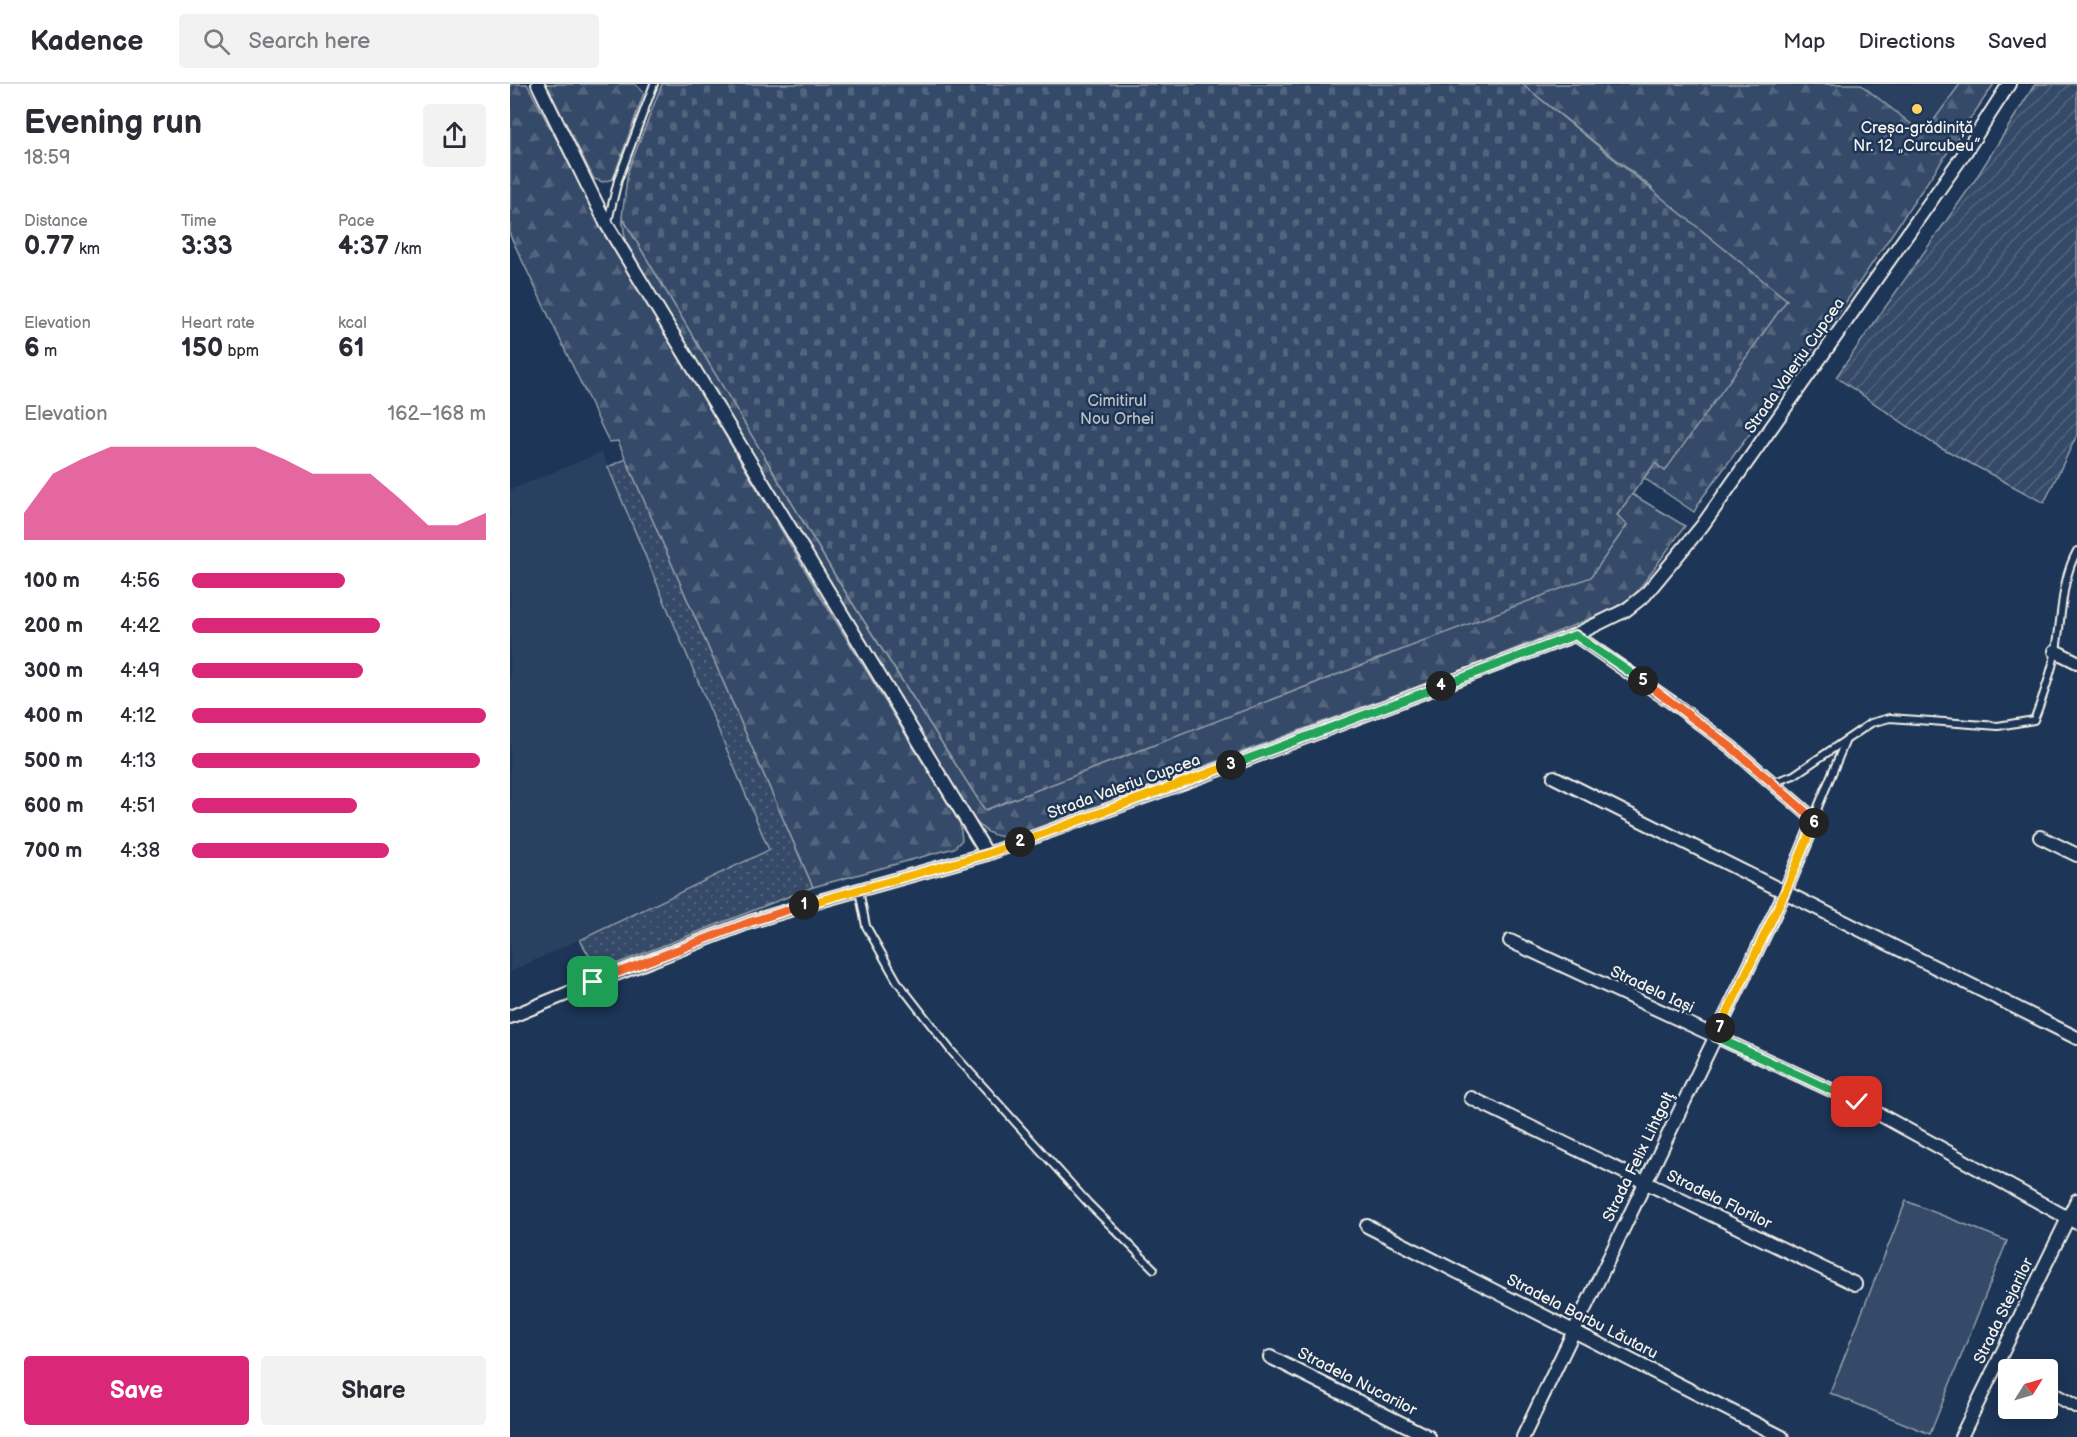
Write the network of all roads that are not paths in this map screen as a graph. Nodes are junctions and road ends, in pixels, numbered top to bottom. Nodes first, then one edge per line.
1 (538, 84) edge
2 (654, 84) edge
3 (2009, 84) edge
4 (607, 225) junction
5 (2077, 551) edge
6 (1575, 635) junction
7 (2055, 651) junction
8 (2077, 662) edge
9 (1845, 741) junction
10 (1554, 777) dead end
11 (1771, 783) junction
12 (1815, 820) junction
13 (2040, 837) dead end
14 (987, 854) junction
15 (2077, 855) edge
16 (859, 889) junction
17 (1785, 892) junction
18 (1510, 941) dead end
19 (510, 1017) edge
20 (1716, 1037) junction
21 (2077, 1038) edge
22 (1471, 1098) dead end
23 (1646, 1183) junction
24 (2077, 1200) edge
25 (2073, 1220) edge
26 (1367, 1226) dead end
27 (1154, 1269) dead end
28 (1855, 1284) dead end
29 (1574, 1331) junction
30 (1270, 1357) dead end
31 (2000, 1359) edge
32 (1998, 1363) edge
33 (2058, 1397) edge
34 (2077, 1407) edge
35 (1429, 1437) edge
36 (1523, 1437) edge
37 (1782, 1437) edge
38 (1961, 1437) edge

1 - 4 street
2 - 4 lane
3 - 6 street, Strada Valeriu Cupcea
4 - 14 street
5 - 7 lane
6 - 11 street
6 - 14 street, Strada Valeriu Cupcea
7 - 8 street
7 - 9 lane
9 - 11 lane
9 - 12 lane
10 - 17 street
11 - 12 street
12 - 17 street, Strada Felix Lihtgolţ
13 - 15 street
14 - 16 street, Strada Valeriu Cupcea
16 - 19 street, Strada Valeriu Cupcea
16 - 27 lane
17 - 20 street, Strada Felix Lihtgolţ
17 - 21 street
18 - 20 street, Stradela Iași
20 - 23 street, Strada Felix Lihtgolţ
20 - 25 street, Stradela Iași
22 - 23 street, Stradela Florilor
23 - 28 street, Stradela Florilor
23 - 29 street, Strada Felix Lihtgolţ
24 - 25 street, Strada Stejarilor
25 - 31 street, Strada Stejarilor
26 - 29 street, Stradela Barbu Lăutaru
29 - 36 street, Strada Felix Lihtgolţ
29 - 37 street, Stradela Barbu Lăutaru
30 - 35 street, Stradela Nucarilor
32 - 38 street, Strada Stejarilor
33 - 34 street

